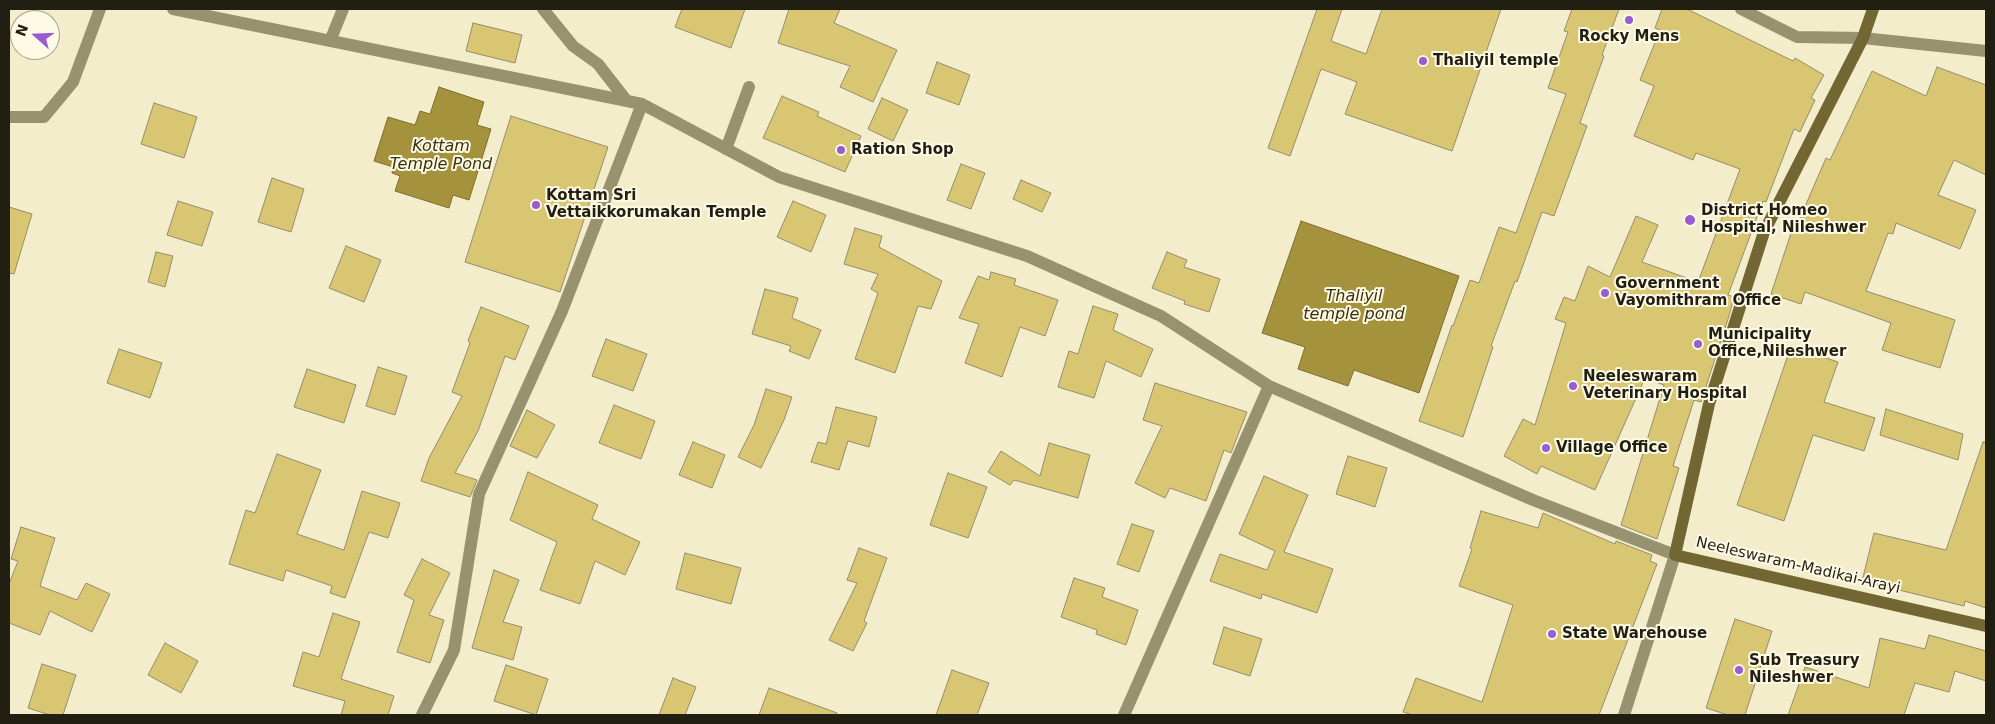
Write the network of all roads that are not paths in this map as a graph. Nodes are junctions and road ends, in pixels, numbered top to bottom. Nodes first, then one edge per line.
1 (100, 9) edge
2 (173, 9) edge
3 (343, 9) edge
4 (543, 9) edge
5 (1742, 9) edge
6 (1873, 9) edge
7 (1863, 38) junction
8 (330, 41) junction
9 (1986, 50) edge
10 (749, 87) dead end
11 (626, 100) junction
12 (642, 104) junction
13 (9, 117) edge
14 (726, 148) junction
15 (1269, 386) junction
16 (1675, 554) junction
17 (1986, 626) edge
18 (422, 715) edge
19 (1124, 715) edge
20 (1624, 715) edge

1 - 13 street
2 - 8 street
3 - 8 street
4 - 11 street
5 - 7 street
6 - 7 main road, Neeleswaram-Madikai-Arayi
7 - 9 street
7 - 16 main road, Neeleswaram-Madikai-Arayi
8 - 11 street
10 - 14 street
11 - 12 street
12 - 14 street
12 - 18 street
14 - 15 street
15 - 16 street
15 - 19 street
16 - 17 main road, Neeleswaram-Madikai-Arayi
16 - 20 street

